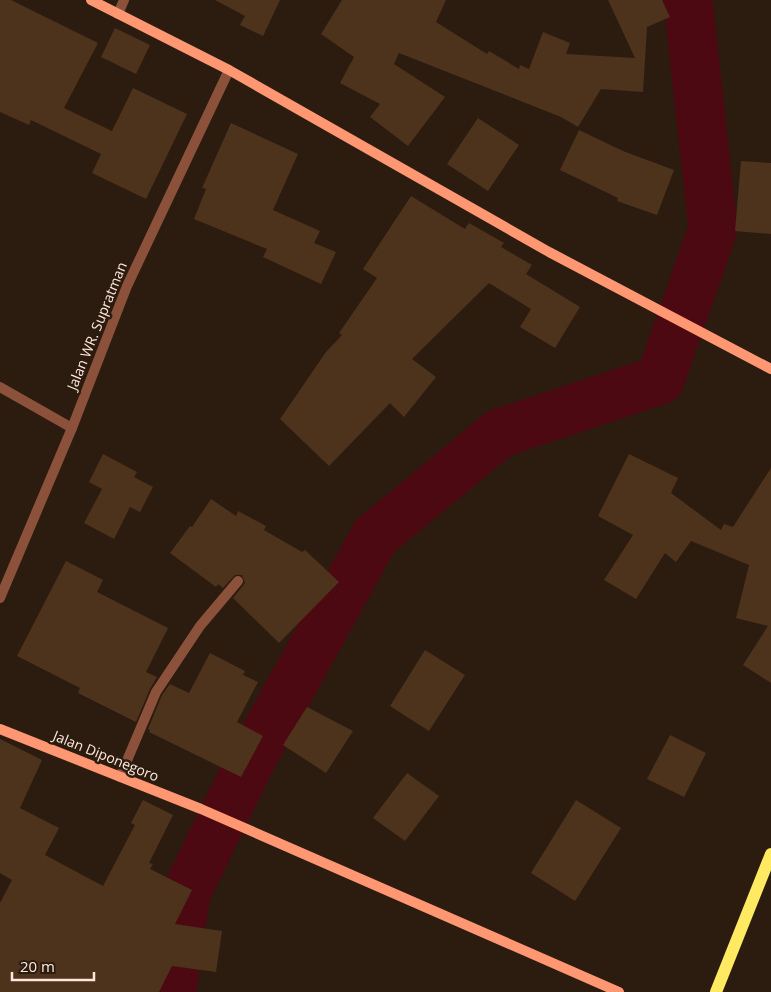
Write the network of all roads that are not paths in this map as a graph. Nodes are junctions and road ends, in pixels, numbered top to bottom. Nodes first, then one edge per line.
1 (91, 0) edge
2 (124, 0) edge
3 (118, 14) junction
4 (229, 70) junction
5 (771, 368) edge
6 (0, 386) edge
7 (72, 428) junction
8 (238, 581) dead end
9 (0, 598) edge
10 (0, 729) edge
11 (120, 777) junction
12 (771, 854) edge
13 (619, 992) edge
14 (716, 992) edge

1 - 3 street
2 - 3 street
3 - 4 street
4 - 5 street
4 - 7 street, Jalan WR. Supratman
6 - 7 street
7 - 9 street, Jalan WR. Supratman
8 - 11 street
10 - 11 street, Jalan Diponegoro
11 - 13 street, Jalan Diponegoro
12 - 14 main road

